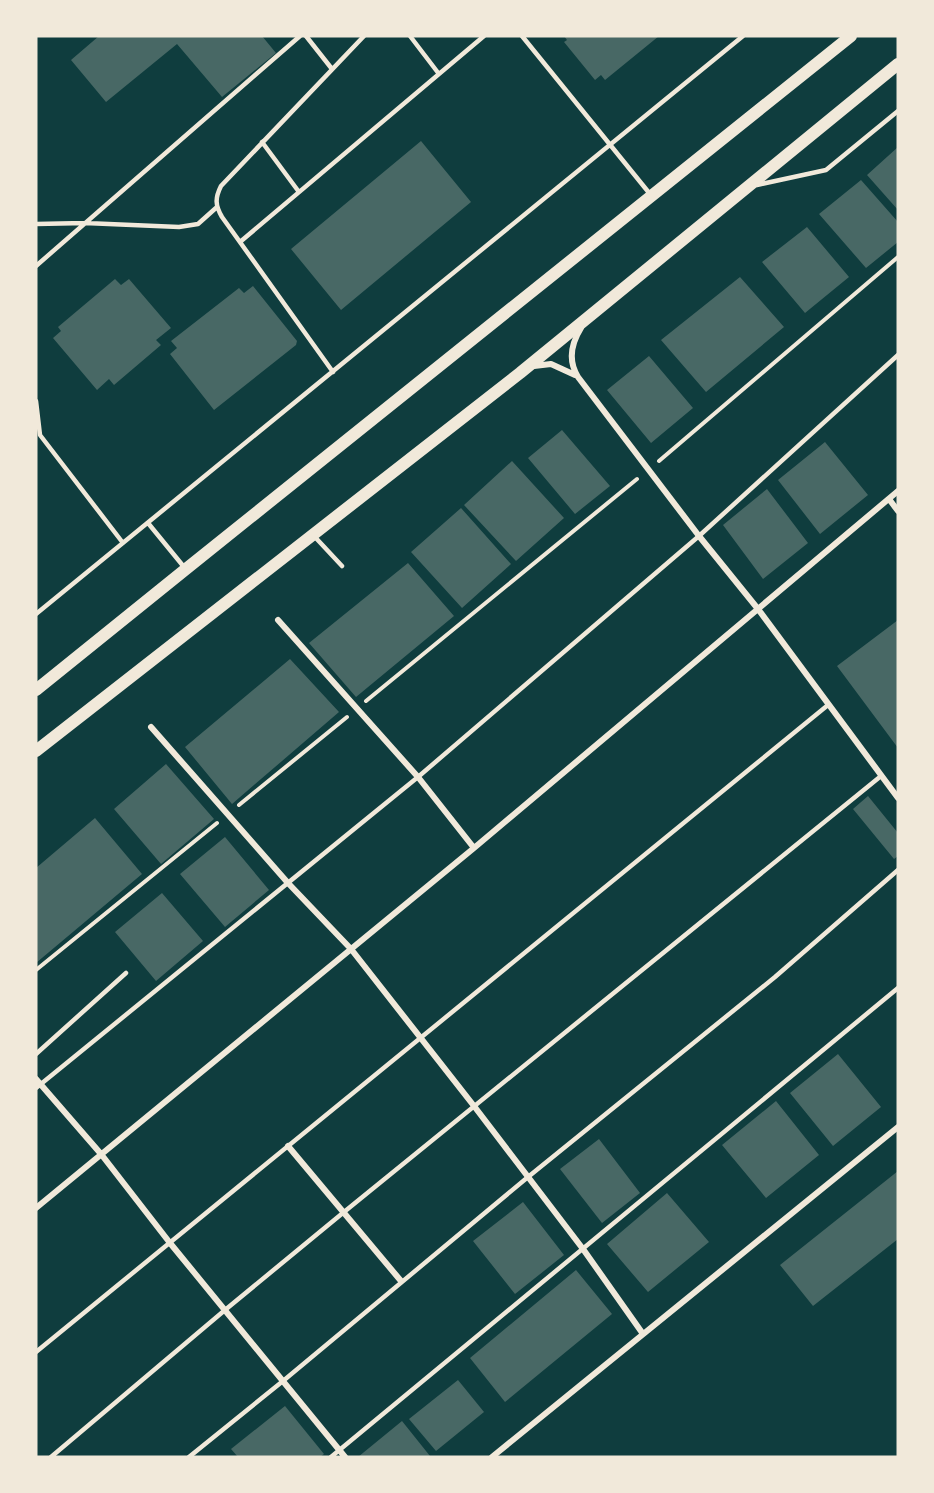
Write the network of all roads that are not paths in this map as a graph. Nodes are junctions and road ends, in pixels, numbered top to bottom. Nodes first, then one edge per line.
1 (300, 36) edge
2 (306, 36) edge
3 (364, 36) edge
4 (410, 36) edge
5 (484, 36) edge
6 (522, 36) edge
7 (743, 36) edge
8 (851, 36) edge
9 (898, 64) edge
10 (332, 69) junction
11 (439, 74) junction
12 (898, 111) edge
13 (262, 142) junction
14 (610, 146) junction
15 (749, 186) junction
16 (299, 192) junction
17 (652, 196) junction
18 (217, 207) junction
19 (36, 224) edge
20 (85, 224) junction
21 (240, 242) junction
22 (36, 266) edge
23 (586, 320) junction
24 (898, 355) edge
25 (333, 372) junction
26 (520, 373) junction
27 (578, 377) junction
28 (36, 401) edge
29 (898, 491) edge
30 (889, 499) junction
31 (898, 511) edge
32 (148, 523) junction
33 (312, 534) junction
34 (699, 536) junction
35 (123, 543) junction
36 (342, 566) dead end
37 (186, 568) junction
38 (758, 609) junction
39 (36, 614) edge
40 (278, 620) dead end
41 (37, 689) edge
42 (828, 705) junction
43 (151, 727) dead end
44 (36, 750) edge
45 (881, 776) junction
46 (418, 777) junction
47 (898, 798) edge
48 (474, 848) junction
49 (898, 870) edge
50 (288, 883) junction
51 (351, 949) junction
52 (126, 973) dead end
53 (898, 988) edge
54 (420, 1038) junction
55 (36, 1054) edge
56 (37, 1084) edge
57 (474, 1106) junction
58 (898, 1127) edge
59 (288, 1146) junction
60 (101, 1154) junction
61 (528, 1177) junction
62 (36, 1208) edge
63 (344, 1212) junction
64 (170, 1243) junction
65 (583, 1249) junction
66 (402, 1281) junction
67 (225, 1310) junction
68 (643, 1334) junction
69 (36, 1352) edge
70 (283, 1381) junction
71 (340, 1450) junction
72 (51, 1457) edge
73 (189, 1457) edge
74 (331, 1457) edge
75 (345, 1457) edge
76 (492, 1457) edge

1 - 20 lane
2 - 10 lane
3 - 10 lane
4 - 11 lane
5 - 11 lane
6 - 14 lane
7 - 14 lane
8 - 17 main road
9 - 15 main road
10 - 13 lane
11 - 16 lane
12 - 15 lane
13 - 16 lane
13 - 18 lane
14 - 17 lane
14 - 25 lane
15 - 23 main road
16 - 21 lane
17 - 37 main road
18 - 20 lane
18 - 21 lane
19 - 20 lane
20 - 22 lane
21 - 25 lane
23 - 26 main road
23 - 27 street
24 - 34 lane
25 - 32 lane
26 - 27 street
26 - 33 main road
27 - 34 street
28 - 35 lane
29 - 30 street
30 - 31 street
30 - 38 street
32 - 35 lane
32 - 37 lane
33 - 36 lane
33 - 44 main road
34 - 38 street
34 - 46 lane
35 - 39 lane
37 - 41 main road
38 - 42 street
38 - 48 street
40 - 46 street
42 - 45 street
42 - 54 lane
43 - 50 street
45 - 47 street
45 - 57 lane
46 - 48 street
46 - 50 lane
48 - 51 street
49 - 61 lane
50 - 51 street
50 - 56 lane
51 - 54 street
51 - 60 street
52 - 55 lane
53 - 65 lane
54 - 57 street
54 - 59 lane
56 - 60 street
57 - 61 street
57 - 63 lane
58 - 68 street
59 - 63 street
59 - 64 lane
60 - 62 street
60 - 64 street
61 - 65 street
61 - 66 lane
63 - 66 street
63 - 67 lane
64 - 67 street
64 - 69 lane
65 - 68 street
65 - 71 lane
66 - 70 lane
67 - 70 street
67 - 72 lane
68 - 76 street
70 - 71 street
70 - 73 lane
71 - 74 lane
71 - 75 street

